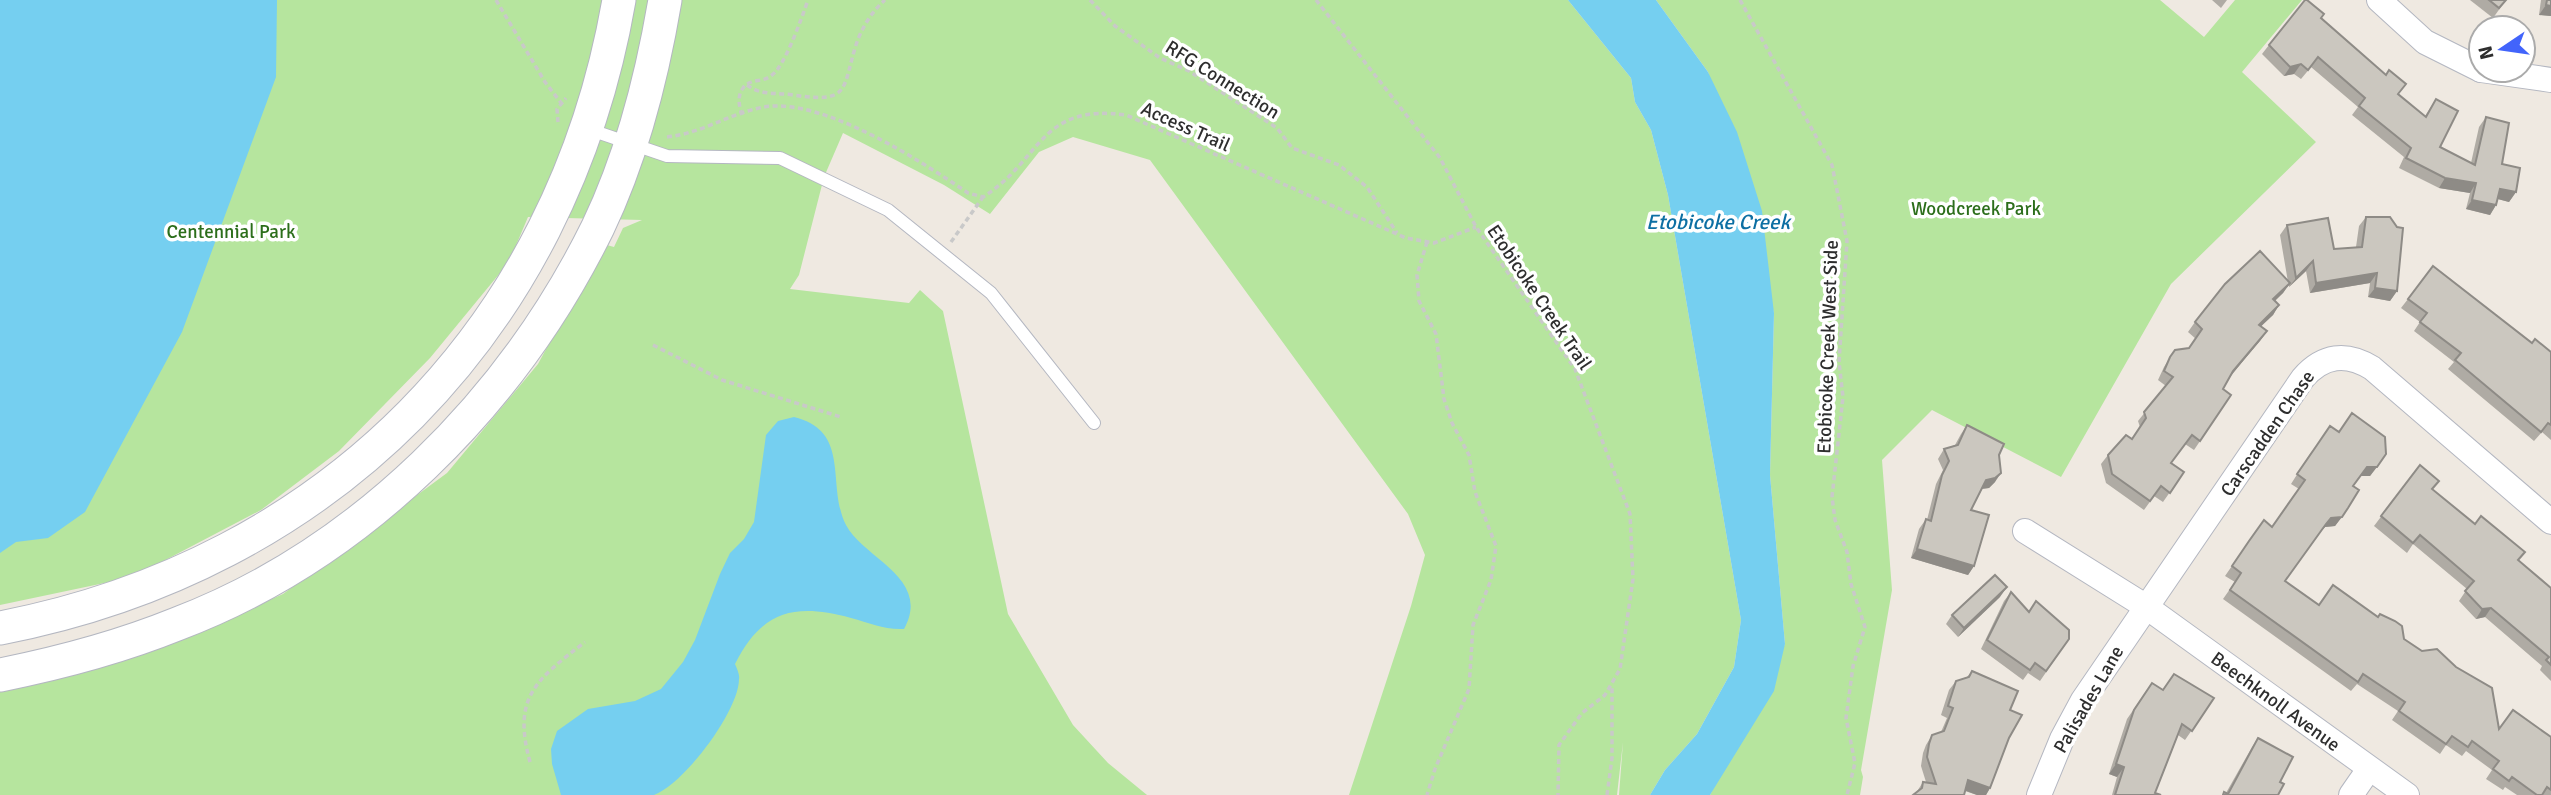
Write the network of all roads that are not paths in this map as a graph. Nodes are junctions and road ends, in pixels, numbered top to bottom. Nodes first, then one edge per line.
1 (619, 0) edge
2 (665, 0) edge
3 (2379, 0) edge
4 (2467, 63) edge
5 (573, 127) junction
6 (631, 143) junction
7 (1094, 423) dead end
8 (2551, 522) edge
9 (2025, 531) dead end
10 (2145, 606) junction
11 (0, 628) edge
12 (0, 675) edge
13 (2369, 769) junction
14 (2039, 795) edge
15 (2350, 795) edge
16 (2407, 795) edge

1 - 5 street
2 - 6 street
3 - 4 street
5 - 6 lane
5 - 11 street
6 - 7 lane
6 - 12 street
8 - 10 street, Carscadden Chase
9 - 10 street, Beechknoll Avenue
10 - 13 street, Beechknoll Avenue
10 - 14 street, Palisades Lane
13 - 15 street
13 - 16 street, Beechknoll Avenue

